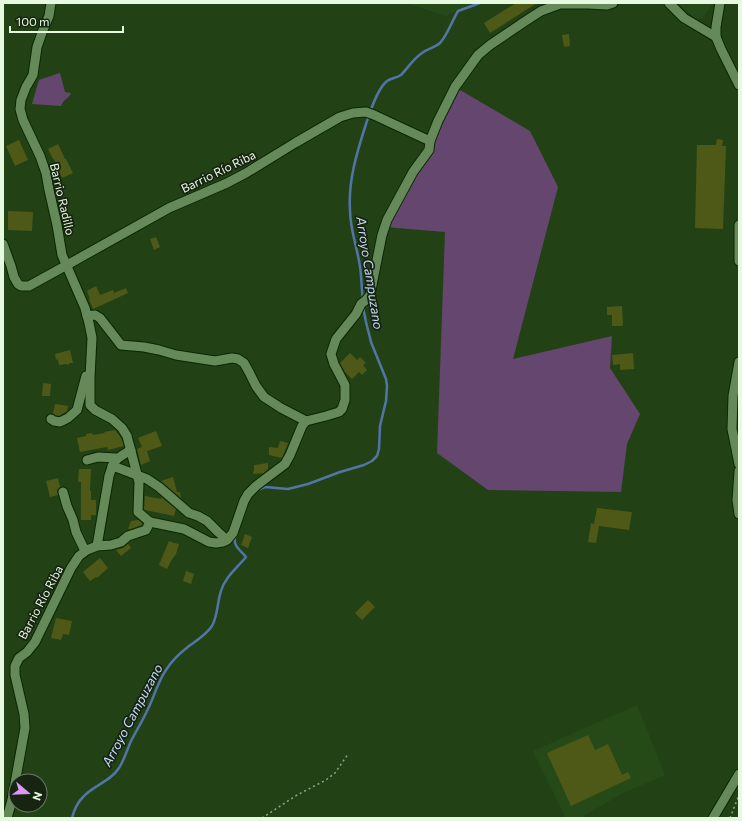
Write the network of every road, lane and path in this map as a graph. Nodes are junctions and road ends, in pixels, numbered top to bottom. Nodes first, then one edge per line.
1 (51, 3) edge
2 (613, 3) edge
3 (669, 3) edge
4 (720, 3) edge
5 (716, 37) junction
6 (739, 85) edge
7 (430, 141) junction
8 (739, 225) edge
9 (3, 244) edge
10 (739, 261) edge
11 (68, 265) junction
12 (87, 316) junction
13 (739, 362) edge
14 (90, 370) junction
15 (51, 419) dead end
16 (306, 421) junction
17 (131, 450) junction
18 (87, 460) dead end
19 (114, 462) junction
20 (739, 464) edge
21 (739, 471) edge
22 (137, 475) junction
23 (63, 492) dead end
24 (739, 514) edge
25 (150, 522) junction
26 (227, 540) junction
27 (96, 546) junction
28 (85, 551) junction
29 (348, 754) dead end
30 (739, 774) edge
31 (739, 796) edge
32 (7, 818) edge
33 (262, 818) edge
34 (713, 818) edge
35 (730, 818) edge

1 - 11 street, Barrio Radillo
2 - 7 street
3 - 5 street
4 - 5 street
5 - 6 street
7 - 11 street, Barrio Río Riba
7 - 16 street
8 - 10 street
9 - 11 street, Barrio Río Riba
11 - 12 street
12 - 14 street
12 - 16 street
13 - 20 street
14 - 15 street
14 - 17 street
16 - 26 street
17 - 19 street
17 - 22 street
18 - 19 street
19 - 22 street
19 - 27 street
21 - 24 street
22 - 25 street
22 - 26 street
23 - 28 street
25 - 26 street
25 - 27 street, Barrio Río Riba
27 - 28 street, Barrio Río Riba
28 - 32 street, Barrio Río Riba
29 - 33 path
30 - 34 street
31 - 35 path

